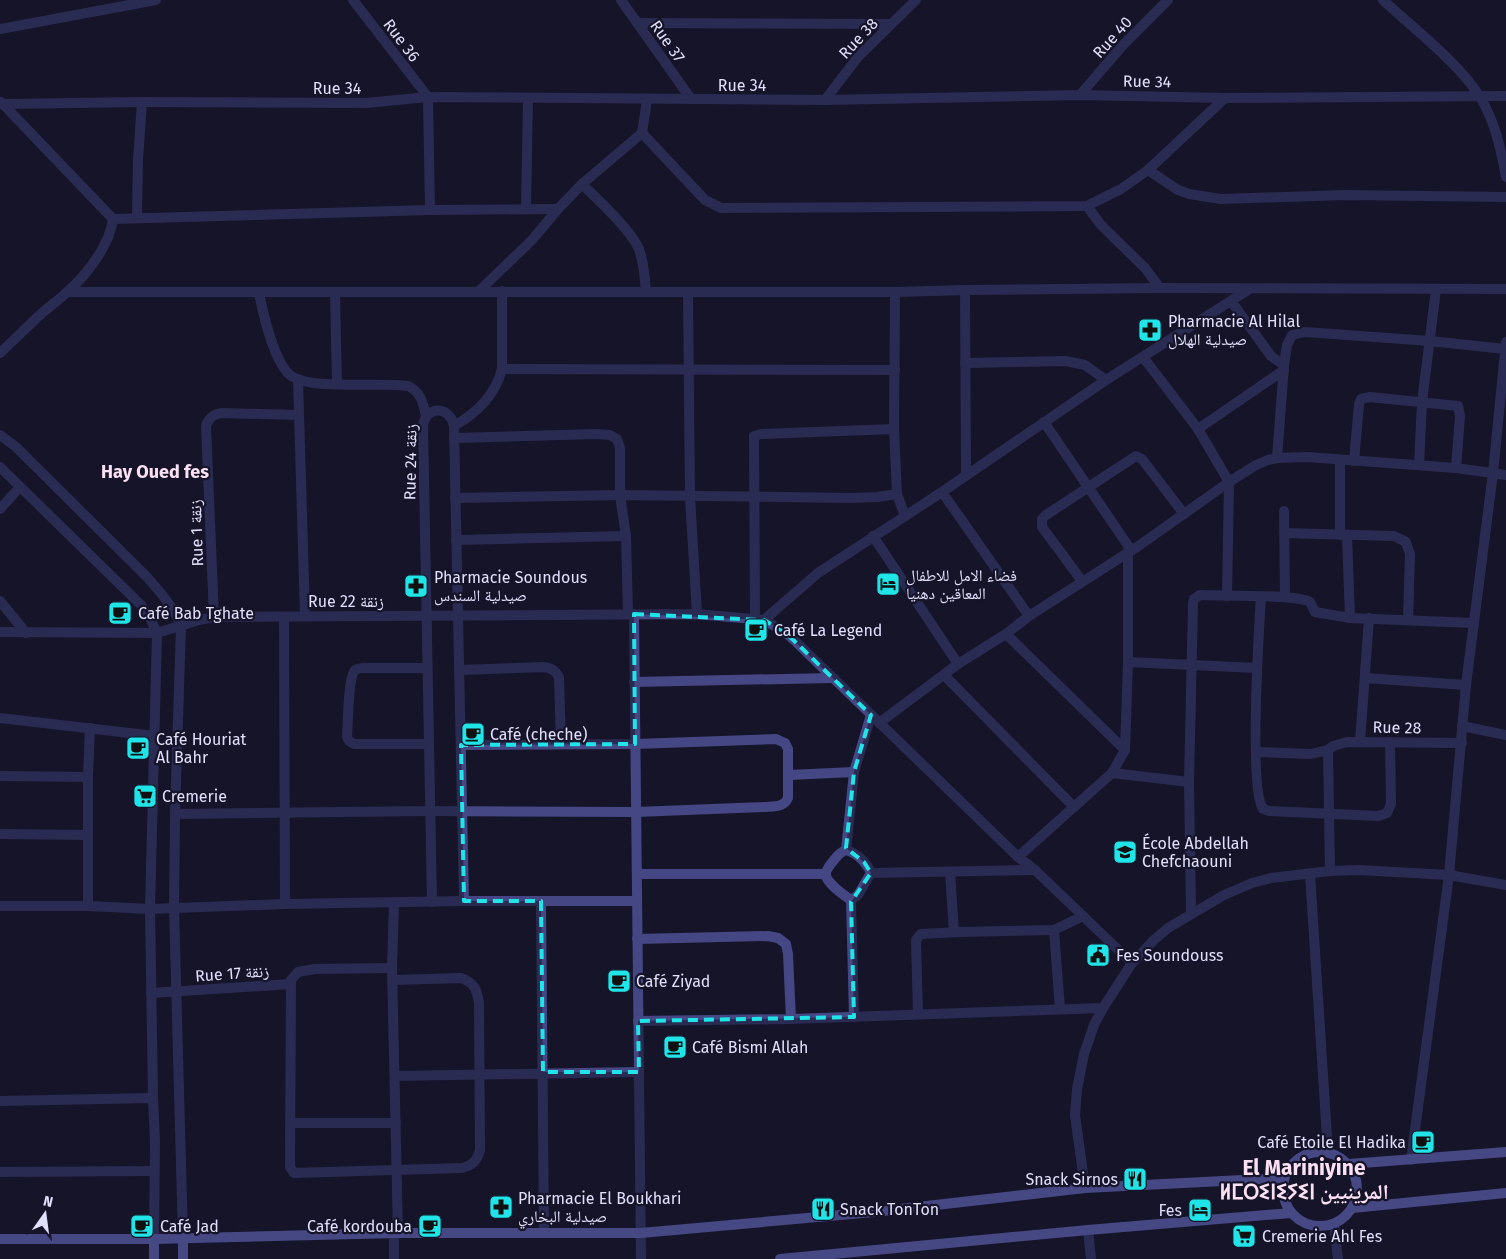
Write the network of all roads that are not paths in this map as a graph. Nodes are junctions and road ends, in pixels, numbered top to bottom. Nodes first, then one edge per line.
1 (156, 0) edge
2 (353, 0) edge
3 (621, 0) edge
4 (916, 0) edge
5 (1168, 0) edge
6 (1383, 0) edge
7 (637, 23) junction
8 (892, 24) junction
9 (0, 29) edge
10 (1080, 96) junction
11 (1480, 96) junction
12 (1506, 96) edge
13 (428, 98) junction
14 (1225, 98) junction
15 (528, 99) junction
16 (691, 99) junction
17 (648, 100) junction
18 (825, 100) junction
19 (142, 102) junction
20 (2, 103) edge
21 (642, 133) junction
22 (1148, 170) junction
23 (1506, 177) edge
24 (582, 184) junction
25 (1506, 197) edge
26 (1087, 206) junction
27 (526, 209) junction
28 (558, 209) junction
29 (430, 210) junction
30 (137, 218) junction
31 (112, 219) junction
32 (1160, 288) junction
33 (1249, 289) junction
34 (1436, 289) junction
35 (1506, 289) edge
36 (965, 290) junction
37 (479, 291) junction
38 (502, 291) junction
39 (67, 292) junction
40 (335, 292) junction
41 (646, 292) junction
42 (688, 292) junction
43 (895, 292) junction
44 (259, 293) junction
45 (1231, 301) junction
46 (1430, 341) junction
47 (1506, 346) edge
48 (0, 353) edge
49 (1143, 357) junction
50 (965, 363) junction
51 (1284, 368) junction
52 (502, 369) junction
53 (895, 370) junction
54 (688, 371) junction
55 (298, 379) junction
56 (1106, 380) junction
57 (337, 384) junction
58 (1422, 402) junction
59 (298, 415) junction
60 (426, 416) junction
61 (1044, 422) junction
62 (454, 426) junction
63 (894, 429) junction
64 (1198, 429) junction
65 (0, 435) edge
66 (454, 438) junction
67 (1277, 458) junction
68 (1340, 460) junction
69 (1354, 461) junction
70 (1419, 465) junction
71 (0, 467) edge
72 (1456, 468) junction
73 (1493, 473) junction
74 (966, 475) junction
75 (1506, 475) edge
76 (1229, 482) junction
77 (20, 487) junction
78 (1089, 487) junction
79 (942, 492) junction
80 (620, 494) junction
81 (897, 494) junction
82 (690, 497) junction
83 (754, 497) junction
84 (455, 498) junction
85 (0, 509) edge
86 (1284, 510) dead end
87 (1184, 514) junction
88 (905, 516) junction
89 (1284, 533) junction
90 (1344, 535) junction
91 (626, 536) junction
92 (873, 536) junction
93 (456, 540) junction
94 (1130, 550) junction
95 (1082, 581) junction
96 (1227, 596) junction
97 (1261, 596) junction
98 (1285, 598) junction
99 (0, 601) edge
100 (631, 614) junction
101 (696, 614) junction
102 (305, 616) junction
103 (426, 616) junction
104 (1029, 616) junction
105 (284, 617) junction
106 (458, 617) junction
107 (214, 618) junction
108 (1350, 618) junction
109 (1369, 618) junction
110 (759, 619) junction
111 (1408, 620) junction
112 (1474, 623) junction
113 (181, 626) junction
114 (0, 632) edge
115 (26, 632) junction
116 (157, 633) junction
117 (1006, 634) junction
118 (1128, 662) junction
119 (958, 664) junction
120 (1191, 665) junction
121 (428, 668) junction
122 (1256, 668) junction
123 (459, 670) junction
124 (944, 674) junction
125 (832, 678) junction
126 (1365, 678) junction
127 (634, 682) junction
128 (1466, 685) junction
129 (872, 715) junction
130 (0, 718) edge
131 (879, 723) junction
132 (1462, 726) junction
133 (90, 728) junction
134 (1506, 735) edge
135 (155, 736) junction
136 (1360, 742) junction
137 (1390, 742) junction
138 (1462, 743) junction
139 (429, 744) junction
140 (561, 744) junction
141 (635, 744) junction
142 (461, 746) junction
143 (1330, 748) junction
144 (1125, 750) junction
145 (1256, 752) junction
146 (854, 772) junction
147 (1112, 773) junction
148 (788, 775) junction
149 (0, 776) edge
150 (88, 777) junction
151 (1189, 782) junction
152 (1074, 807) junction
153 (430, 811) junction
154 (462, 811) junction
155 (284, 812) junction
156 (636, 812) junction
157 (1329, 813) junction
158 (175, 814) junction
159 (0, 834) edge
160 (88, 835) junction
161 (846, 850) junction
162 (1018, 857) junction
163 (1035, 870) junction
164 (1330, 871) junction
165 (950, 872) junction
166 (871, 873) junction
167 (636, 874) junction
168 (826, 874) junction
169 (1310, 874) junction
170 (1449, 875) junction
171 (1506, 885) edge
172 (851, 900) junction
173 (464, 901) junction
174 (541, 901) junction
175 (637, 901) junction
176 (432, 902) junction
177 (394, 903) junction
178 (285, 904) junction
179 (0, 906) edge
180 (88, 906) junction
181 (174, 907) junction
182 (150, 909) junction
183 (1191, 914) junction
184 (1083, 916) junction
185 (1054, 930) junction
186 (954, 932) junction
187 (638, 939) junction
188 (1132, 963) junction
189 (392, 968) junction
190 (393, 980) junction
191 (291, 982) junction
192 (176, 992) junction
193 (151, 993) junction
194 (1103, 1008) junction
195 (1060, 1009) junction
196 (918, 1014) junction
197 (854, 1017) junction
198 (791, 1019) junction
199 (638, 1021) junction
200 (543, 1072) junction
201 (639, 1072) junction
202 (479, 1074) junction
203 (396, 1076) junction
204 (152, 1098) junction
205 (0, 1101) edge
206 (291, 1123) junction
207 (396, 1123) junction
208 (1328, 1152) junction
209 (1506, 1152) edge
210 (1411, 1160) junction
211 (1349, 1164) junction
212 (397, 1170) junction
213 (154, 1171) junction
214 (0, 1172) edge
215 (1284, 1178) junction
216 (1085, 1188) junction
217 (1506, 1193) edge
218 (1352, 1208) junction
219 (1291, 1213) junction
220 (1334, 1224) junction
221 (1088, 1230) junction
222 (544, 1232) junction
223 (396, 1233) junction
224 (640, 1233) junction
225 (183, 1238) junction
226 (0, 1239) edge
227 (154, 1239) junction
228 (154, 1259) edge
229 (182, 1259) edge
230 (394, 1259) edge
231 (641, 1259) edge
232 (780, 1259) edge
233 (1091, 1259) edge
234 (1338, 1259) edge

1 - 9 street
2 - 13 street, Rue 36
3 - 7 street, Rue 37
4 - 8 street, Rue 38
5 - 10 street, Rue 40
6 - 11 street
7 - 8 street
7 - 16 street, Rue 37
8 - 18 street, Rue 38
10 - 14 street, Rue 34
10 - 18 street, Rue 34
11 - 12 street, Rue 34
11 - 14 street, Rue 34
11 - 23 street
13 - 15 street, Rue 34
13 - 19 street, Rue 34
13 - 29 street
14 - 22 street
15 - 17 street, Rue 34
15 - 27 street
16 - 17 street, Rue 34
16 - 18 street, Rue 34
17 - 21 street
19 - 20 street, Rue 34
19 - 30 street
20 - 31 street
21 - 24 street
21 - 26 street
22 - 25 street
22 - 26 street
24 - 28 street
24 - 41 street
26 - 32 street
27 - 28 street
27 - 29 street
28 - 37 street
29 - 30 street
30 - 31 street
31 - 39 street
32 - 33 street
32 - 36 street
33 - 34 street
33 - 45 street
34 - 35 street
34 - 46 street
36 - 43 street
36 - 50 street
37 - 38 street
37 - 40 street
38 - 41 street
38 - 52 street
39 - 44 street
39 - 48 street
40 - 44 street
40 - 57 street
41 - 42 street
42 - 43 street
42 - 54 street
43 - 53 street
44 - 55 street
45 - 49 street
45 - 51 street
46 - 47 street
46 - 51 street
46 - 58 street
47 - 73 street
49 - 56 street
49 - 64 street
50 - 56 street
50 - 74 street
51 - 64 street
51 - 67 street
52 - 54 street
52 - 62 street
53 - 54 street
53 - 63 street
54 - 82 street
55 - 57 street
55 - 59 street
56 - 61 street
57 - 60 street
58 - 69 street
58 - 70 street
58 - 72 street
59 - 102 street
59 - 107 street, Rue 1 زنقة
60 - 62 street, Rue 24 زنقة
60 - 103 street, Rue 24 زنقة
61 - 74 street
61 - 78 street
62 - 66 street
63 - 81 street
63 - 83 street
64 - 76 street
65 - 113 street
66 - 80 street
66 - 84 street
67 - 68 street
67 - 76 street
68 - 69 street
68 - 90 street
69 - 70 street
70 - 72 street
71 - 77 street
72 - 73 street
73 - 75 street
73 - 112 street
74 - 79 street
76 - 87 street
76 - 96 street
77 - 85 street
77 - 116 street
78 - 87 street
78 - 94 street
78 - 95 street
79 - 88 street
79 - 104 street
80 - 82 street
80 - 84 street
80 - 91 street
81 - 83 street
81 - 88 street
82 - 83 street
82 - 101 street
83 - 110 street
84 - 93 street
86 - 89 street
87 - 94 street
88 - 92 street
89 - 90 street
89 - 98 street
90 - 108 street
90 - 111 street
91 - 93 street
91 - 100 street
92 - 110 street
92 - 119 street
93 - 106 street
94 - 95 street
94 - 118 street
95 - 104 street
96 - 97 street
96 - 120 street
97 - 98 street
97 - 122 street
98 - 108 street
99 - 115 street
100 - 101 street, Rue 22 زنقة
100 - 106 street, Rue 22 زنقة
100 - 127 street
101 - 110 street, Rue 22 زنقة
102 - 103 street, Rue 22 زنقة
102 - 105 street, Rue 22 زنقة
103 - 106 street, Rue 22 زنقة
103 - 121 street, Rue 24 زنقة
104 - 117 street
105 - 107 street, Rue 22 زنقة
105 - 155 street
106 - 123 street
107 - 113 street, Rue 22 زنقة
108 - 109 street
109 - 111 street
109 - 126 street
110 - 125 street
111 - 112 street
112 - 128 street
113 - 116 street, Rue 22 زنقة
113 - 158 street
114 - 115 street, Rue 22 زنقة
115 - 116 street, Rue 22 زنقة
116 - 135 street
117 - 119 street
117 - 144 street
118 - 120 street
118 - 144 street
119 - 124 street
120 - 122 street
120 - 151 street
121 - 139 street, Rue 24 زنقة
121 - 139 street
122 - 145 street
123 - 140 street
123 - 142 street
124 - 131 street
124 - 152 street
125 - 127 street
125 - 129 street
126 - 128 street
126 - 136 street
127 - 141 street
128 - 132 street
129 - 131 street
129 - 146 street
130 - 133 street
131 - 162 street
132 - 134 street
132 - 138 street
133 - 135 street
133 - 150 street
135 - 182 street
136 - 137 street, Rue 28
136 - 143 street, Rue 28
137 - 138 street, Rue 28
137 - 157 street
138 - 170 street
139 - 153 street, Rue 24 زنقة
140 - 141 street
140 - 142 street
141 - 148 street
141 - 156 street
142 - 154 street
143 - 145 street, Rue 28
143 - 157 street
144 - 147 street
145 - 157 street
146 - 148 street
146 - 161 street
147 - 151 street
147 - 152 street
148 - 156 street
149 - 150 street
150 - 160 street
151 - 183 street
152 - 162 street
153 - 154 street
153 - 155 street
153 - 176 street, Rue 24 زنقة
154 - 156 street
154 - 173 street
155 - 158 street
155 - 178 street
156 - 167 street
157 - 164 street
158 - 181 street
159 - 160 street
160 - 180 street
161 - 166 street
161 - 168 street
162 - 163 street
163 - 165 street
163 - 184 street
164 - 169 street
164 - 170 street
165 - 166 street
165 - 186 street
166 - 172 street
167 - 168 street
167 - 175 street
168 - 172 street
169 - 183 street
169 - 208 street
170 - 171 street
170 - 210 street
172 - 197 street
173 - 174 street
173 - 176 street
174 - 175 street
174 - 200 street
175 - 187 street
176 - 177 street
177 - 178 street
177 - 189 street
178 - 181 street
179 - 180 street
180 - 182 street
181 - 182 street
181 - 192 street
182 - 193 street
183 - 188 street
184 - 185 street
184 - 188 street
185 - 186 street
185 - 195 street
186 - 196 street
187 - 198 street
187 - 199 street
188 - 194 street
189 - 190 street
189 - 191 street, Rue 17 زنقة
190 - 202 street
190 - 203 street
191 - 192 street, Rue 17 زنقة
191 - 206 street
192 - 193 street, Rue 17 زنقة
192 - 225 street
193 - 204 street
194 - 195 street
194 - 216 street
195 - 196 street
196 - 197 street
197 - 198 street
198 - 199 street
199 - 201 street
200 - 201 street
200 - 202 street
200 - 222 street
201 - 224 street
202 - 203 street
202 - 212 street
203 - 207 street
204 - 205 street
204 - 213 street
206 - 207 street
206 - 212 street
207 - 212 street
208 - 211 street
208 - 215 street
209 - 210 street
210 - 211 street
211 - 218 street
212 - 223 street
213 - 214 street
213 - 227 street
215 - 216 street
215 - 219 street
216 - 224 street
217 - 218 street
218 - 220 street
219 - 220 street
219 - 221 street
220 - 234 street
221 - 232 street
221 - 233 street
222 - 223 street
222 - 224 street
223 - 225 street
223 - 230 street
224 - 231 street
225 - 227 street
225 - 229 street
226 - 227 street
227 - 228 street

